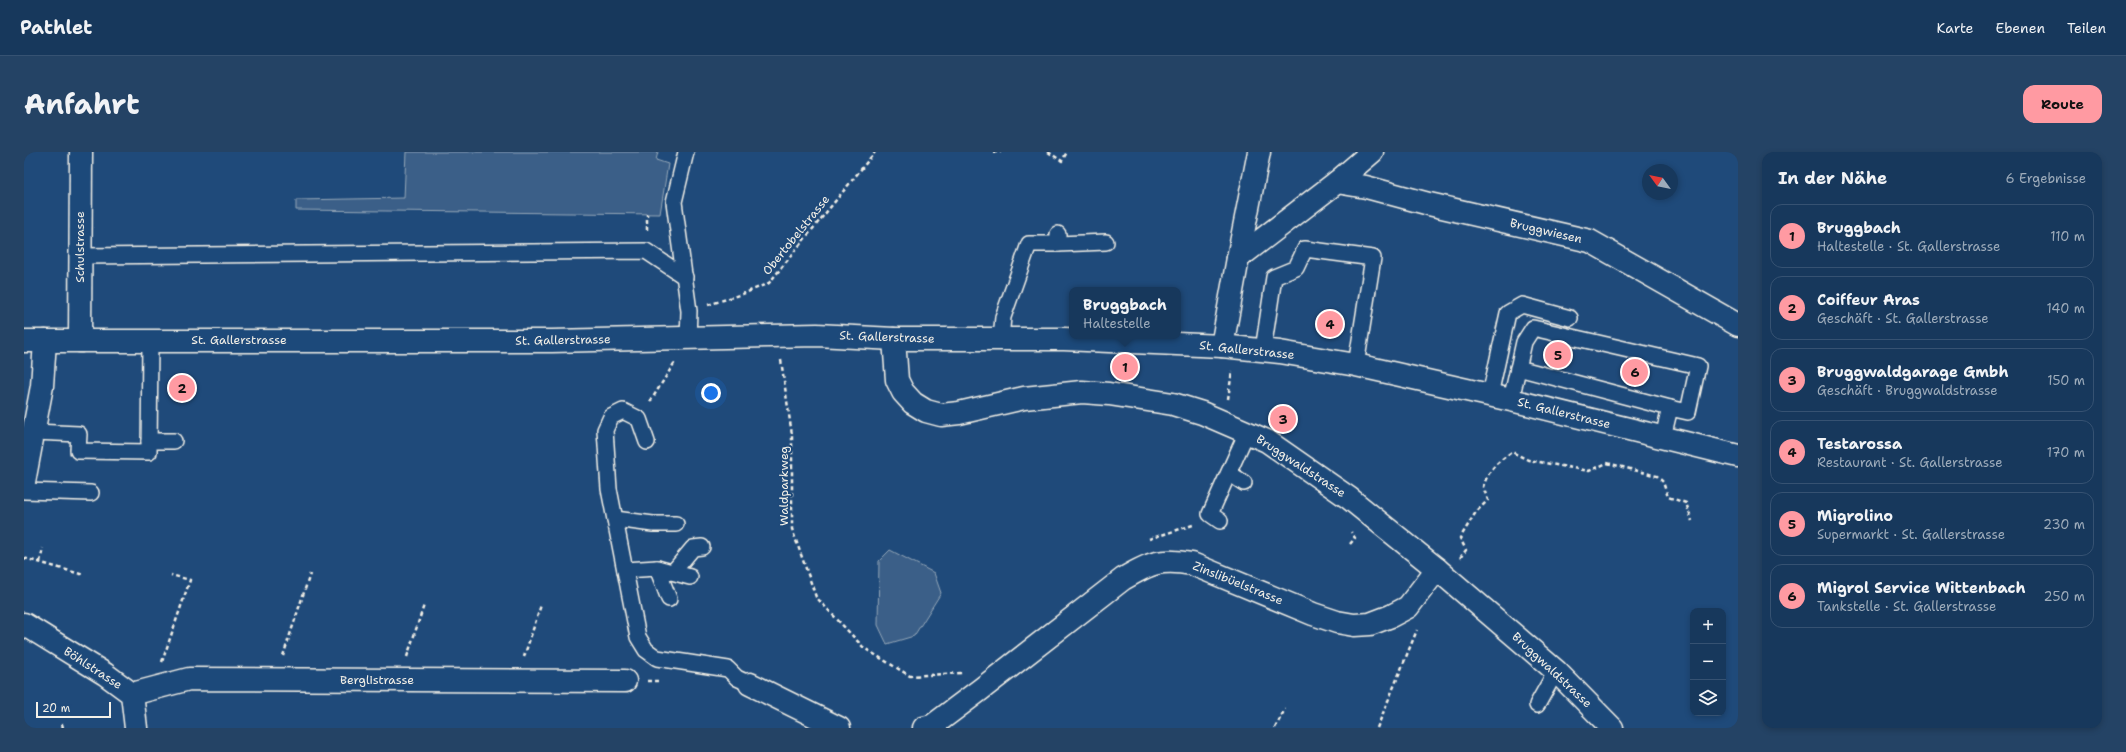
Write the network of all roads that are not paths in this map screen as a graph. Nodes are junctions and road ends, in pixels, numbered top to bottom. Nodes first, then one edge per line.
1 (81, 152) edge
2 (686, 152) edge
3 (1259, 152) edge
4 (1372, 152) edge
5 (1337, 182) junction
6 (1106, 242) dead end
7 (80, 256) junction
8 (1238, 258) junction
9 (685, 277) junction
10 (1570, 318) dead end
11 (1738, 325) edge
12 (688, 338) junction
13 (894, 339) junction
14 (1001, 339) junction
15 (34, 341) edge
16 (80, 341) junction
17 (150, 341) junction
18 (1222, 346) junction
19 (1263, 350) junction
20 (1356, 365) junction
21 (1518, 368) junction
22 (1490, 395) junction
23 (1511, 400) junction
24 (1670, 408) junction
25 (34, 432) junction
26 (1247, 432) junction
27 (1663, 437) junction
28 (149, 441) junction
29 (174, 441) dead end
30 (647, 442) dead end
31 (1738, 456) edge
32 (1229, 473) junction
33 (24, 482) edge
34 (1244, 483) dead end
35 (24, 491) edge
36 (91, 492) dead end
37 (615, 519) junction
38 (1220, 521) dead end
39 (676, 524) dead end
40 (702, 547) dead end
41 (657, 568) junction
42 (1437, 569) junction
43 (625, 570) junction
44 (673, 572) junction
45 (690, 577) dead end
46 (669, 599) dead end
47 (24, 624) edge
48 (1556, 672) junction
49 (625, 681) dead end
50 (750, 684) joint
51 (132, 694) junction
52 (1537, 705) dead end
53 (136, 728) edge
54 (839, 728) edge
55 (924, 728) edge
56 (1612, 728) edge

1 - 7 street, Schulstrasse
2 - 9 lane
3 - 8 street
4 - 5 street
5 - 8 street
5 - 11 street, Bruggwiesen
6 - 14 lane
7 - 9 lane
7 - 16 street, Schulstrasse
8 - 18 street
9 - 12 lane
10 - 22 lane
12 - 13 street, St. Gallerstrasse
12 - 17 street, St. Gallerstrasse
13 - 14 street, St. Gallerstrasse
13 - 26 street, Bruggwaldstrasse
14 - 18 street, St. Gallerstrasse
15 - 16 street, St. Gallerstrasse
15 - 25 street
16 - 17 street, St. Gallerstrasse
17 - 28 lane
18 - 19 street, St. Gallerstrasse
19 - 20 street, St. Gallerstrasse
19 - 20 lane
20 - 22 street, St. Gallerstrasse
21 - 23 lane
21 - 24 lane
21 - 24 lane
22 - 23 street, St. Gallerstrasse
23 - 27 street, St. Gallerstrasse
24 - 27 lane
25 - 28 lane
25 - 33 street
26 - 32 lane
26 - 42 street, Bruggwaldstrasse
27 - 31 street, St. Gallerstrasse
28 - 29 lane
30 - 37 lane
32 - 34 lane
32 - 38 lane
35 - 36 lane
37 - 39 lane
37 - 43 lane
40 - 44 lane
41 - 43 lane
41 - 44 lane
41 - 46 lane
42 - 48 street, Bruggwaldstrasse
42 - 55 street, Zinslibüelstrasse
43 - 50 lane
44 - 45 lane
47 - 51 street, Böhlstrasse
48 - 52 lane
48 - 56 street, Bruggwaldstrasse
49 - 51 street, Berglistrasse
50 - 54 street
51 - 53 street, Böhlstrasse

